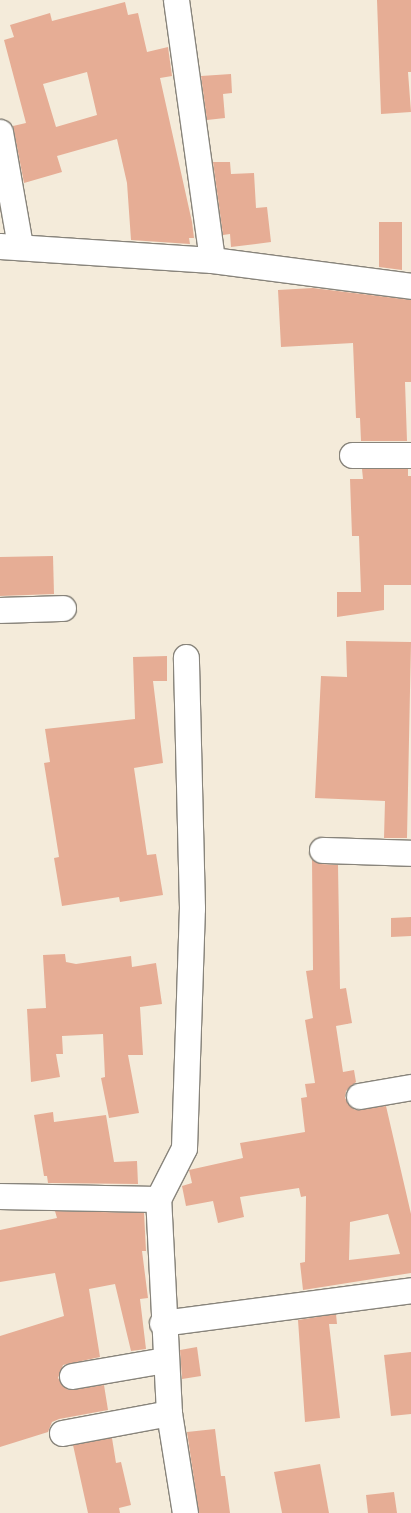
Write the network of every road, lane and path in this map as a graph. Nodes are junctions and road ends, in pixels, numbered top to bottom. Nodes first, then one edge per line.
1 (176, 0) edge
2 (0, 132) edge
3 (10, 246) edge
4 (212, 260) junction
5 (411, 286) edge
6 (352, 455) dead end
7 (411, 455) edge
8 (63, 608) dead end
9 (0, 610) edge
10 (186, 657) dead end
11 (322, 850) dead end
12 (411, 853) edge
13 (411, 1087) edge
14 (359, 1096) dead end
15 (0, 1196) edge
16 (158, 1199) junction
17 (411, 1290) edge
18 (162, 1324) junction
19 (165, 1360) junction
20 (72, 1376) dead end
21 (169, 1413) junction
22 (62, 1433) dead end
23 (185, 1513) edge

1 - 4 street
2 - 3 street
3 - 4 street
4 - 5 street
6 - 7 street
8 - 9 street
10 - 16 street
11 - 12 street
13 - 14 street
15 - 16 street
16 - 18 street
17 - 18 street
18 - 19 street
19 - 20 street
19 - 21 street
21 - 22 street
21 - 23 street

